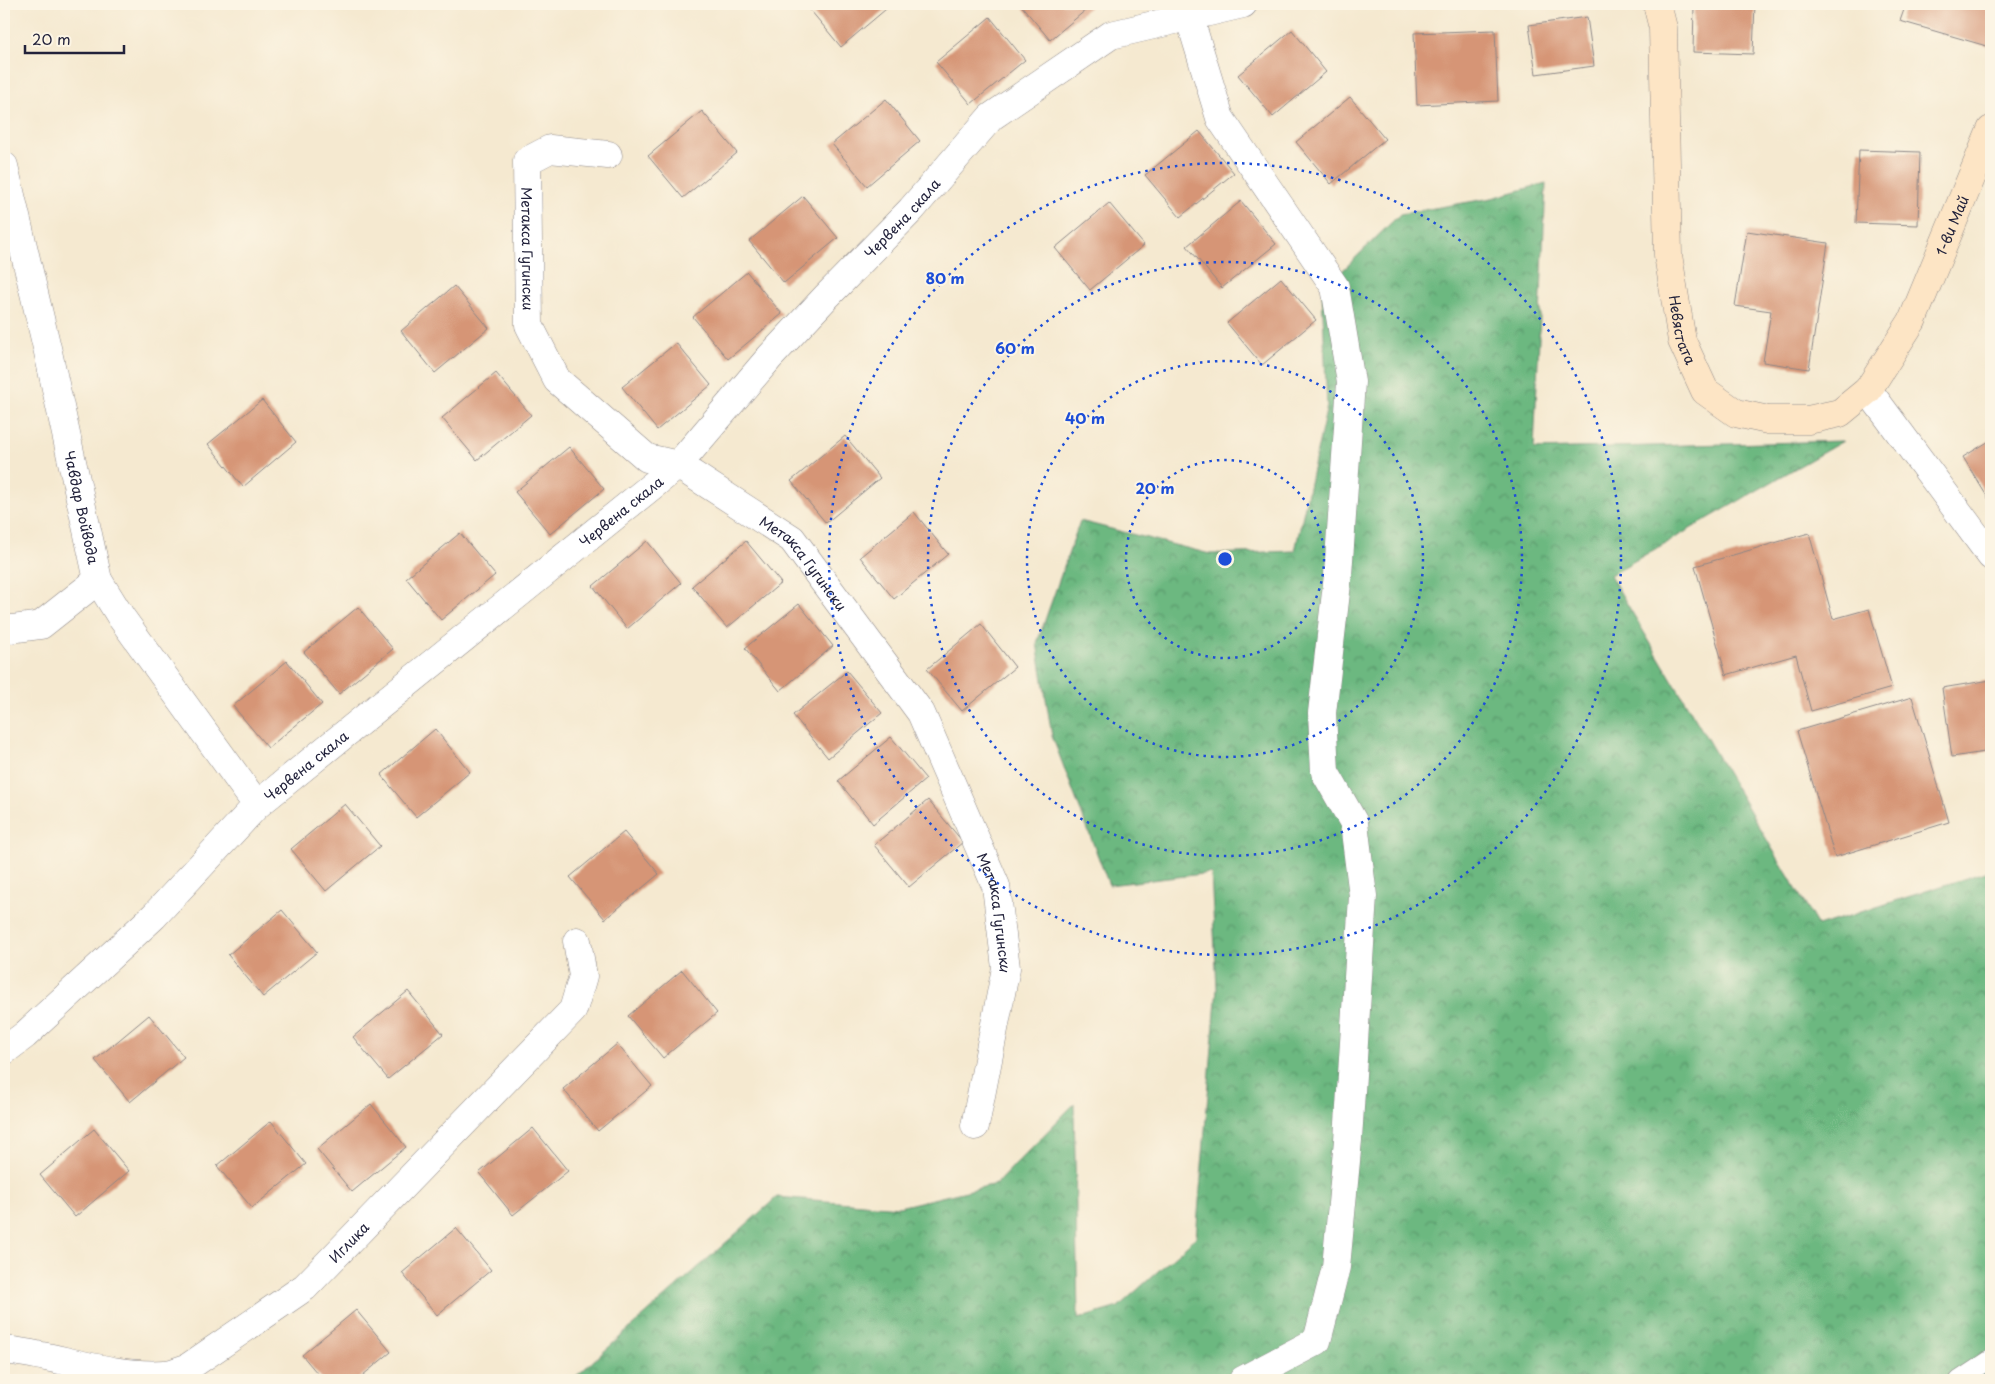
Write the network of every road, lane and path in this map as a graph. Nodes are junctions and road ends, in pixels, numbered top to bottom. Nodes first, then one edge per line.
1 (1243, 4) edge
2 (1657, 4) edge
3 (1189, 16) junction
4 (1991, 130) edge
5 (608, 155) dead end
6 (4, 166) edge
7 (1912, 321) joint
8 (1868, 390) junction
9 (678, 465) junction
10 (1991, 556) edge
11 (98, 580) junction
12 (4, 630) edge
13 (257, 805) junction
14 (577, 941) dead end
15 (4, 1051) edge
16 (975, 1126) dead end
17 (4, 1350) edge
18 (1991, 1360) edge
19 (1243, 1380) edge
20 (1958, 1380) edge

1 - 3 street, Червена скала
2 - 8 street, Невястата
3 - 9 street, Червена скала
3 - 19 street
4 - 7 street, 1-ви Май
5 - 9 street, Метакса Гугински
6 - 11 street, Чавдар Войвода
7 - 8 street, Невястата
8 - 10 street
9 - 13 street, Червена скала
9 - 16 street, Метакса Гугински
11 - 12 street
11 - 13 street, Чавдар Войвода
13 - 15 street, Червена скала
14 - 17 street, Иглика
18 - 20 lane

